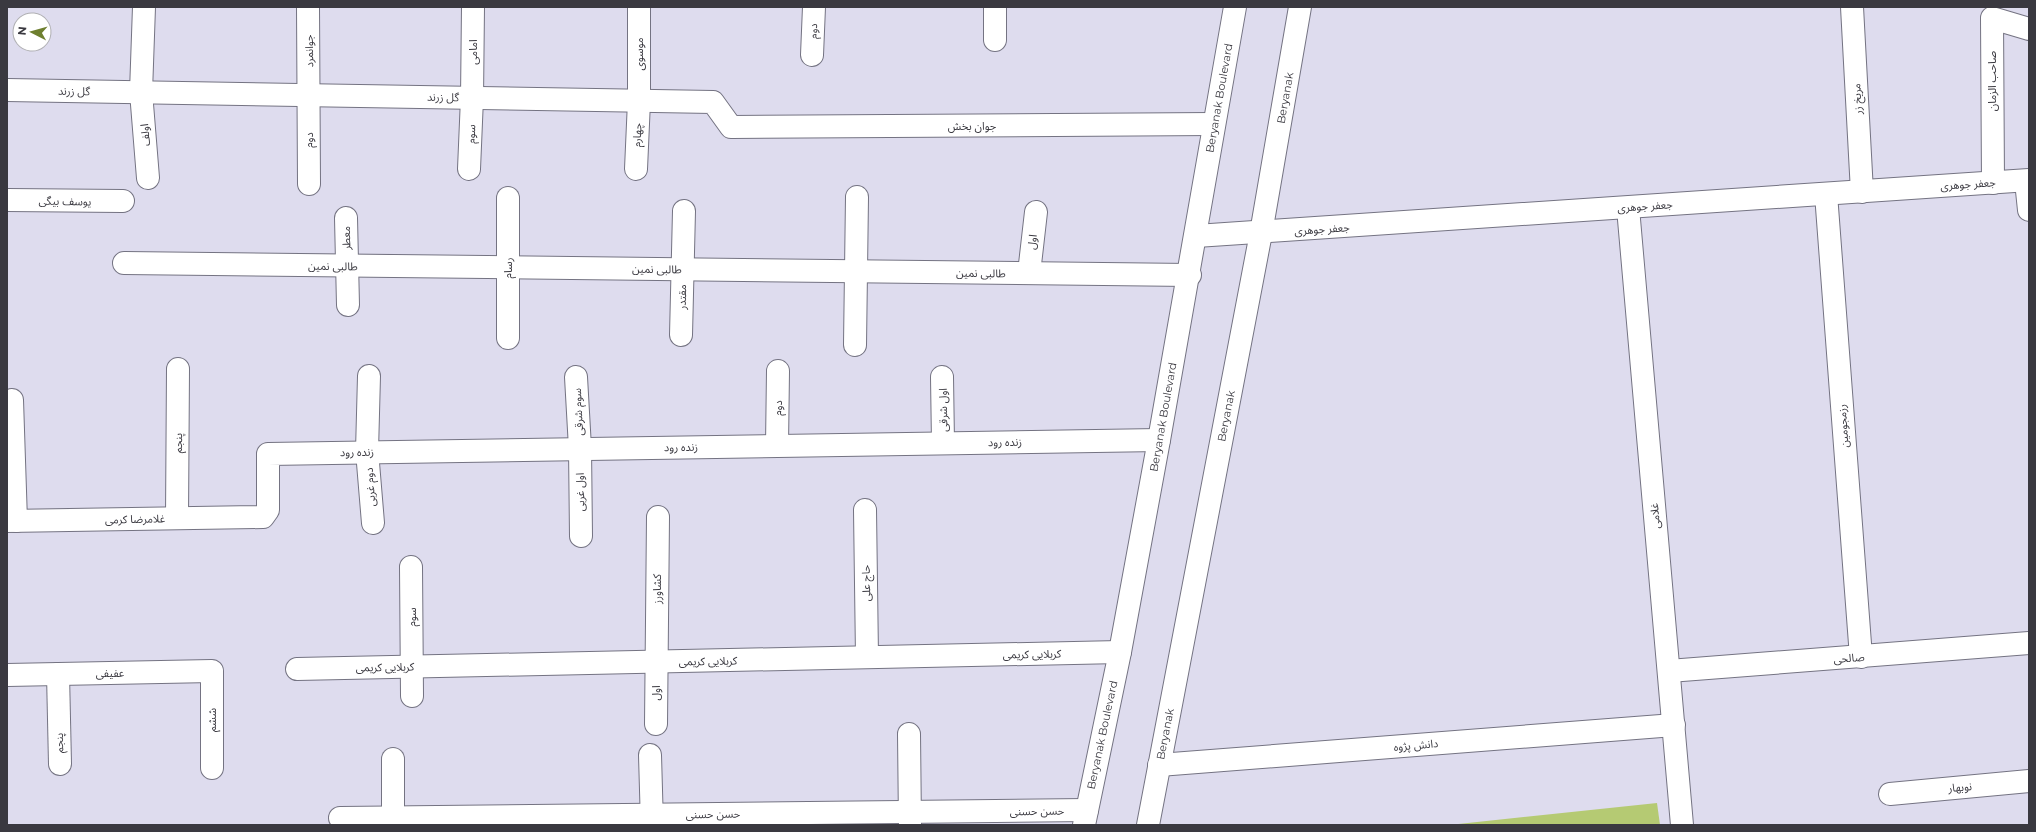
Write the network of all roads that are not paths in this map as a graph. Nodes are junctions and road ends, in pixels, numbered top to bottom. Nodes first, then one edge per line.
1 (144, 7) edge
2 (308, 7) edge
3 (473, 7) edge
4 (639, 7) edge
5 (814, 7) edge
6 (995, 7) edge
7 (1235, 7) edge
8 (1300, 7) edge
9 (1852, 7) edge
10 (2029, 29) edge
11 (995, 40) dead end
12 (812, 55) dead end
13 (7, 90) edge
14 (141, 92) junction
15 (309, 95) junction
16 (472, 98) junction
17 (639, 101) junction
18 (1214, 124) junction
19 (731, 128) joint
20 (470, 169) dead end
21 (636, 169) dead end
22 (148, 178) dead end
23 (2027, 180) edge
24 (1993, 183) junction
25 (309, 184) dead end
26 (1862, 192) junction
27 (1826, 194) junction
28 (857, 197) dead end
29 (508, 198) dead end
30 (7, 200) edge
31 (123, 202) dead end
32 (1628, 208) junction
33 (684, 210) dead end
34 (2029, 210) edge
35 (1036, 212) dead end
36 (346, 218) dead end
37 (1261, 233) junction
38 (1196, 236) junction
39 (124, 264) dead end
40 (347, 266) junction
41 (508, 268) junction
42 (682, 269) junction
43 (856, 271) junction
44 (1028, 273) junction
45 (1190, 275) junction
46 (348, 305) dead end
47 (681, 335) dead end
48 (508, 338) dead end
49 (855, 345) dead end
50 (178, 369) dead end
51 (778, 371) dead end
52 (368, 376) dead end
53 (576, 377) dead end
54 (942, 377) dead end
55 (12, 400) dead end
56 (1159, 440) junction
57 (943, 443) junction
58 (777, 445) junction
59 (580, 448) junction
60 (367, 451) junction
61 (865, 510) dead end
62 (263, 517) joint
63 (658, 517) dead end
64 (177, 518) junction
65 (12, 521) edge
66 (373, 523) dead end
67 (581, 536) dead end
68 (411, 567) dead end
69 (2029, 644) edge
70 (1120, 652) junction
71 (867, 657) junction
72 (1861, 657) junction
73 (656, 662) junction
74 (412, 667) junction
75 (297, 669) dead end
76 (212, 671) joint
77 (1669, 672) junction
78 (58, 674) junction
79 (7, 675) edge
80 (412, 696) dead end
81 (656, 724) dead end
82 (1674, 725) junction
83 (909, 734) dead end
84 (650, 755) dead end
85 (393, 759) dead end
86 (60, 764) dead end
87 (1159, 765) junction
88 (212, 768) dead end
89 (2029, 781) edge
90 (1890, 794) dead end
91 (340, 818) dead end
92 (1086, 818) edge
93 (910, 819) edge
94 (652, 820) edge
95 (393, 821) edge
96 (1148, 825) edge
97 (1682, 825) edge

1 - 14 street
2 - 15 street, جوانمرد
3 - 16 street, امامی
4 - 17 street, موسوی
5 - 12 street, دوم
6 - 11 street
7 - 18 street, Beryanak Boulevard
8 - 37 street, Beryanak
9 - 26 street, مریخ زر
10 - 24 street, صاحب الزمان
13 - 14 street, گل زرند
14 - 15 street, گل زرند
14 - 22 street, اولف
15 - 16 street, گل زرند
15 - 25 street, دوم
16 - 17 street, گل زرند
16 - 20 street, سوم
17 - 19 street, گل زرند
17 - 21 street, چهارم
18 - 19 street, جوان بخش
18 - 38 street, Beryanak Boulevard
23 - 24 street, جعفر جوهری
23 - 34 street
24 - 26 street, جعفر جوهری
26 - 27 street, جعفر جوهری
27 - 32 street, جعفر جوهری
27 - 72 street, رزمجومین
28 - 43 street
29 - 41 street, رسام
30 - 31 street, یوسف بیگی
32 - 37 street, جعفر جوهری
32 - 77 street, غلامی
33 - 42 street, مقتدر
35 - 44 street, اول
36 - 40 street, معطر
37 - 38 street, جعفر جوهری
37 - 87 street, Beryanak
38 - 45 street, Beryanak Boulevard
39 - 40 street, طالبی نمین
40 - 41 street, طالبی نمین
40 - 46 street, معطر
41 - 42 street, طالبی نمین
41 - 48 street, رسام
42 - 43 street, طالبی نمین
42 - 47 street, مقتدر
43 - 44 street, طالبی نمین
43 - 49 street
44 - 45 street, طالبی نمین
45 - 56 street, Beryanak Boulevard
50 - 64 street, پنجم
51 - 58 street, دوم
52 - 60 street, دوم غربی
53 - 59 street, سوم شرقی
54 - 57 street, اول شرقی
55 - 65 street
56 - 57 street, زنده رود
56 - 70 street, Beryanak Boulevard
57 - 58 street, زنده رود
58 - 59 street, زنده رود
59 - 60 street, زنده رود
59 - 67 street, اول غربی
60 - 62 street, زنده رود
60 - 66 street, دوم غربی
61 - 71 street, حاج علی
62 - 64 street, غلامرضا کرمی
63 - 73 street, کشاورز
64 - 65 street, غلامرضا کرمی
68 - 74 street, سوم
69 - 72 street, صالحی
70 - 71 street, کربلایی کریمی
70 - 92 street, Beryanak Boulevard
71 - 73 street, کربلایی کریمی
72 - 77 street, صالحی
73 - 74 street, کربلایی کریمی
73 - 81 street, اول
74 - 75 street, کربلایی کریمی
74 - 80 street
76 - 78 street, عفیفی
76 - 88 street, ششم
77 - 82 street, غلامی
78 - 79 street, عفیفی
78 - 86 street, پنجم
82 - 87 street, دانش پژوه
82 - 97 street, غلامی
83 - 93 street
84 - 94 street
85 - 95 street
87 - 96 street, Beryanak
89 - 90 street, نوبهار
91 - 95 street, حسن حسنی
92 - 93 street, حسن حسنی
93 - 94 street, حسن حسنی
94 - 95 street, حسن حسنی

